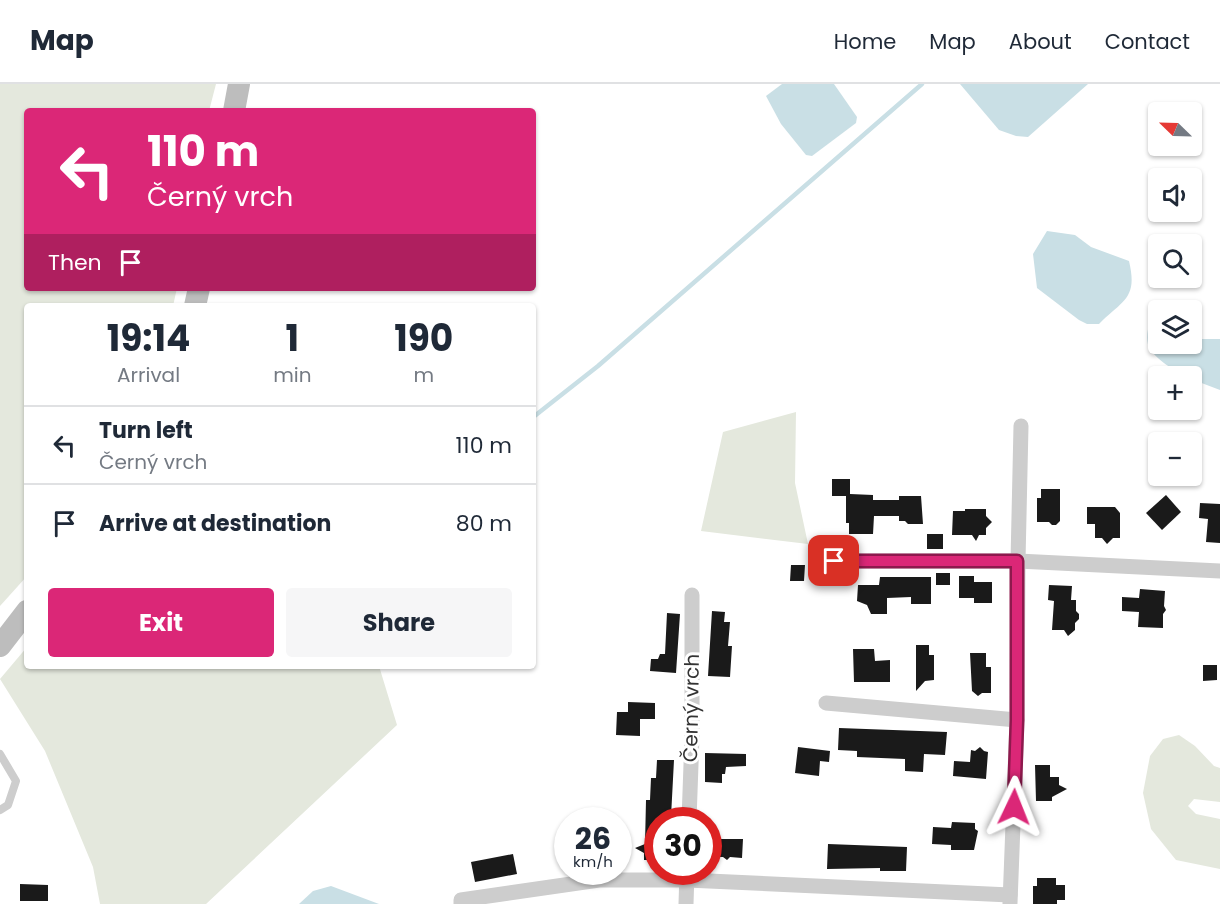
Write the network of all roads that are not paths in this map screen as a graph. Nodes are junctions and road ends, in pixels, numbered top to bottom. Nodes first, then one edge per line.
1 (239, 84) edge
2 (235, 108) edge
3 (1021, 426) dead end
4 (834, 561) dead end
5 (1017, 561) junction
6 (1220, 571) edge
7 (692, 595) dead end
8 (14, 625) edge
9 (0, 646) edge
10 (826, 703) dead end
11 (1017, 720) junction
12 (0, 754) edge
13 (689, 807) edge
14 (0, 810) edge
15 (644, 878) edge
16 (722, 879) edge
17 (687, 885) edge
18 (1010, 900) edge
19 (461, 904) edge
20 (686, 904) edge

1 - 2 main road
3 - 5 street
4 - 5 street
5 - 6 street
5 - 11 street
7 - 13 street, Černý vrch
8 - 9 main road
10 - 11 street
11 - 18 street
12 - 14 lane
15 - 19 street
16 - 18 street
17 - 20 street

